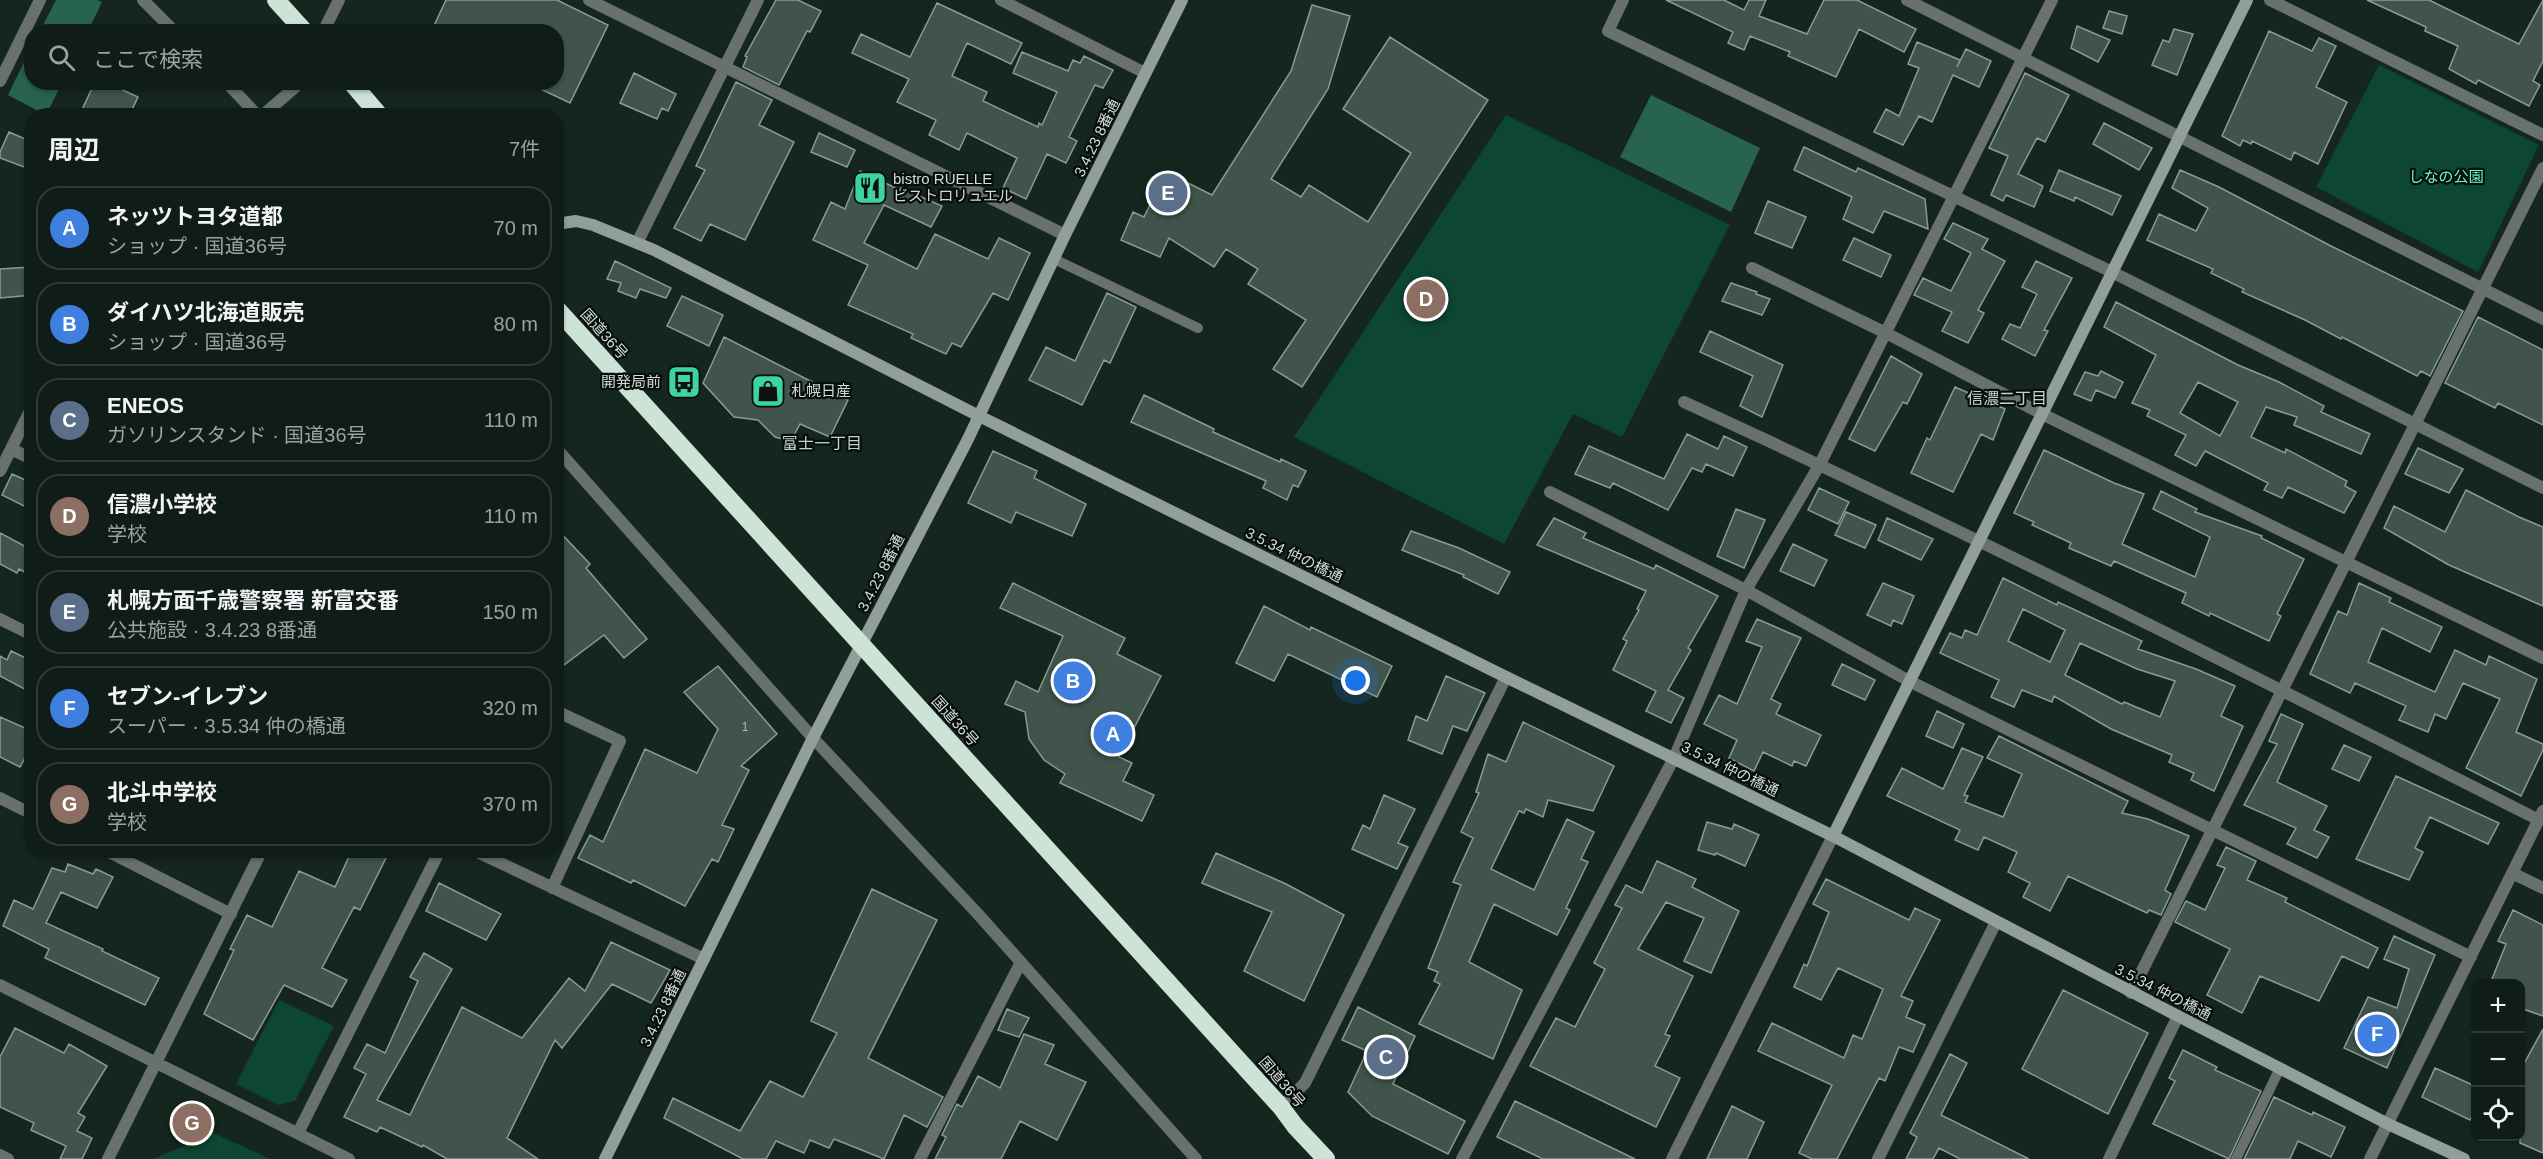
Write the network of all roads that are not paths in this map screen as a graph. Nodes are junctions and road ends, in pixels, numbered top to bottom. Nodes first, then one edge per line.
1 (40, 0) edge
2 (143, 0) edge
3 (276, 0) edge
4 (339, 0) edge
5 (589, 0) edge
6 (758, 0) edge
7 (1001, 0) edge
8 (1182, 0) edge
9 (1623, 0) edge
10 (1907, 0) edge
11 (2052, 0) edge
12 (2247, 0) edge
13 (2270, 0) edge
14 (28, 24) edge
15 (167, 24) edge
16 (298, 24) edge
17 (327, 24) edge
18 (24, 32) edge
19 (2023, 57) junction
20 (725, 67) junction
21 (1145, 74) junction
22 (0, 81) edge
23 (234, 90) edge
24 (291, 90) edge
25 (358, 90) edge
26 (252, 108) edge
27 (270, 108) edge
28 (373, 108) edge
29 (2543, 135) edge
30 (2180, 136) junction
31 (2543, 168) edge
32 (1954, 196) junction
33 (564, 223) edge
34 (1065, 235) junction
35 (637, 243) junction
36 (1054, 259) junction
37 (1752, 268) dead end
38 (2112, 272) junction
39 (2482, 291) junction
40 (564, 317) edge
41 (2543, 319) edge
42 (1198, 328) dead end
43 (1886, 333) junction
44 (1684, 402) dead end
45 (2042, 414) junction
46 (979, 416) junction
47 (24, 423) edge
48 (2416, 423) junction
49 (11, 449) junction
50 (24, 455) edge
51 (564, 457) edge
52 (1820, 465) junction
53 (0, 471) edge
54 (2543, 488) edge
55 (1550, 492) dead end
56 (1979, 542) junction
57 (2346, 563) junction
58 (1746, 590) junction
59 (0, 619) edge
60 (24, 631) edge
61 (862, 645) junction
62 (2543, 658) edge
63 (1506, 677) junction
64 (1910, 681) junction
65 (2282, 691) junction
66 (564, 715) edge
67 (813, 738) junction
68 (1674, 758) junction
69 (0, 798) edge
70 (24, 810) edge
71 (2541, 816) edge
72 (2213, 829) junction
73 (1833, 836) junction
74 (121, 858) edge
75 (258, 858) edge
76 (436, 858) edge
77 (490, 858) edge
78 (2512, 873) junction
79 (552, 888) junction
80 (2543, 888) edge
81 (231, 914) junction
82 (1996, 922) junction
83 (2471, 957) junction
84 (704, 959) junction
85 (1021, 962) junction
86 (0, 985) edge
87 (2131, 993) junction
88 (2178, 1016) junction
89 (156, 1061) junction
90 (2280, 1068) junction
91 (1281, 1107) junction
92 (2388, 1124) junction
93 (298, 1133) junction
94 (0, 1155) edge
95 (8, 1159) edge
96 (108, 1159) edge
97 (349, 1159) edge
98 (605, 1159) edge
99 (920, 1159) edge
100 (1196, 1159) edge
101 (1326, 1159) edge
102 (1462, 1159) edge
103 (1672, 1159) edge
104 (1878, 1159) edge
105 (2109, 1159) edge
106 (2236, 1159) edge
107 (2370, 1159) edge
108 (2464, 1159) edge

1 - 14 street
2 - 15 street
3 - 16 highway
4 - 17 street
5 - 20 street
6 - 20 street
7 - 21 street
8 - 21 street, 3.4.23 8番通
9 - 32 street
10 - 19 street
11 - 19 street
12 - 30 street
13 - 29 street
18 - 22 street
19 - 30 street
19 - 32 street
20 - 34 street
20 - 35 street
21 - 34 street, 3.4.23 8番通
23 - 26 street
24 - 27 street
25 - 28 highway
30 - 38 street
30 - 39 street
31 - 39 street
32 - 38 street
32 - 43 street
33 - 35 street, 3.5.34 仲の橋通
34 - 36 street, 3.4.23 8番通
35 - 46 street, 3.5.34 仲の橋通
36 - 42 lane
36 - 46 street, 3.4.23 8番通
37 - 43 street
38 - 45 street
38 - 48 street
39 - 41 street
39 - 48 street
40 - 61 highway, 国道36号
43 - 45 street
43 - 52 street
44 - 52 street
45 - 56 street
45 - 57 street
46 - 61 street, 3.4.23 8番通
46 - 63 street, 3.5.34 仲の橋通
47 - 49 street
48 - 54 street
48 - 57 street
49 - 50 street
49 - 53 street
51 - 67 street
52 - 56 street
52 - 58 street
55 - 58 street
56 - 64 street
56 - 65 street
57 - 62 street
57 - 65 street
58 - 64 street
58 - 68 street
59 - 60 street
61 - 67 street, 3.4.23 8番通
61 - 91 highway, 国道36号
63 - 68 street, 3.5.34 仲の橋通
63 - 91 street
64 - 72 street
64 - 73 street
65 - 71 street
65 - 72 street
66 - 79 street
67 - 84 street, 3.4.23 8番通
67 - 85 street
68 - 73 street, 3.5.34 仲の橋通
68 - 102 street
69 - 70 street
71 - 78 street
72 - 83 street
72 - 87 street
73 - 82 street, 3.5.34 仲の橋通
73 - 103 street
74 - 81 street
75 - 81 street
76 - 93 street
77 - 79 street
78 - 80 street
78 - 83 street
79 - 84 street
81 - 89 street
82 - 87 street, 3.5.34 仲の橋通
82 - 104 street
83 - 92 street
84 - 98 street, 3.4.23 8番通
85 - 99 street
85 - 100 street
86 - 89 street
87 - 88 street, 3.5.34 仲の橋通
88 - 90 street, 3.5.34 仲の橋通
88 - 105 street
89 - 93 street
89 - 96 street
90 - 92 street, 3.5.34 仲の橋通
90 - 106 lane
91 - 101 highway, 国道36号
92 - 107 street
92 - 108 street, 3.5.34 仲の橋通
93 - 97 street
94 - 95 street

